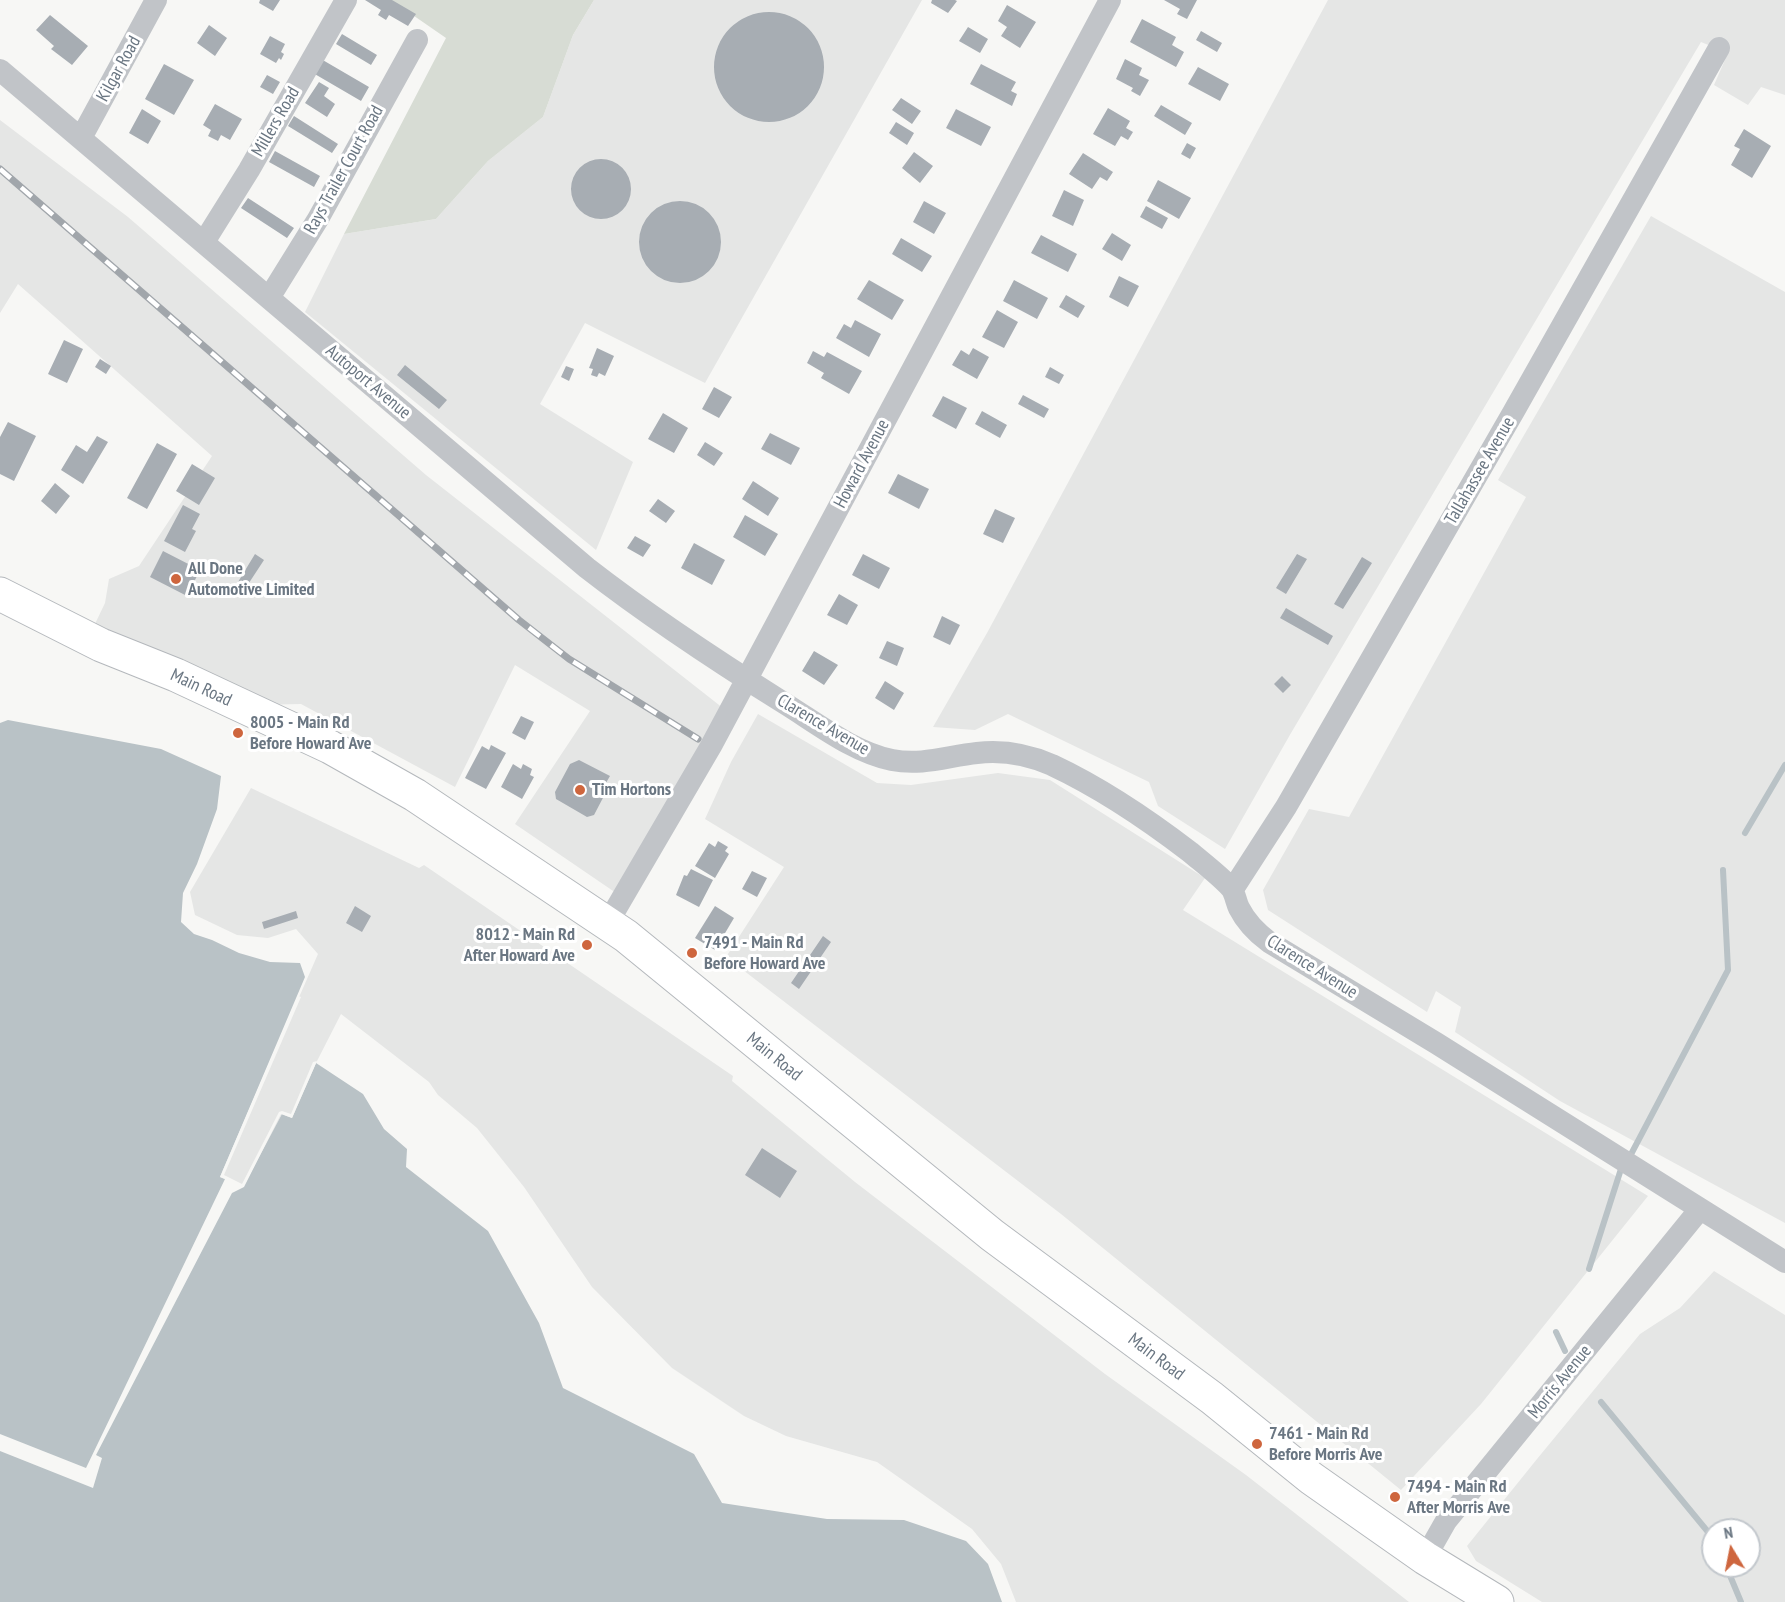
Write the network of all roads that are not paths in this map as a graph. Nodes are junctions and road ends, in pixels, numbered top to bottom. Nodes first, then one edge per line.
1 (156, 0) edge
2 (346, 0) edge
3 (1110, 0) edge
4 (417, 40) dead end
5 (1719, 48) dead end
6 (0, 70) edge
7 (81, 138) junction
8 (204, 242) junction
9 (269, 298) junction
10 (0, 594) edge
11 (746, 679) junction
12 (1233, 889) junction
13 (606, 924) junction
14 (1700, 1209) junction
15 (1785, 1262) edge
16 (1425, 1558) junction
17 (1497, 1602) edge

1 - 7 street, Kilgar Road
2 - 8 street, Millers Road
3 - 11 street, Howard Avenue
4 - 9 street, Rays Trailer Court Road
5 - 12 street, Tallahassee Avenue
6 - 7 street, Autoport Avenue
7 - 8 street, Autoport Avenue
8 - 9 street, Autoport Avenue
9 - 11 street, Autoport Avenue
10 - 13 main road, Main Road
11 - 12 street, Clarence Avenue
11 - 13 street, Howard Avenue
12 - 14 street, Clarence Avenue
13 - 16 main road, Main Road
14 - 15 street, Clarence Avenue
14 - 16 street, Morris Avenue
16 - 17 main road, Main Road

